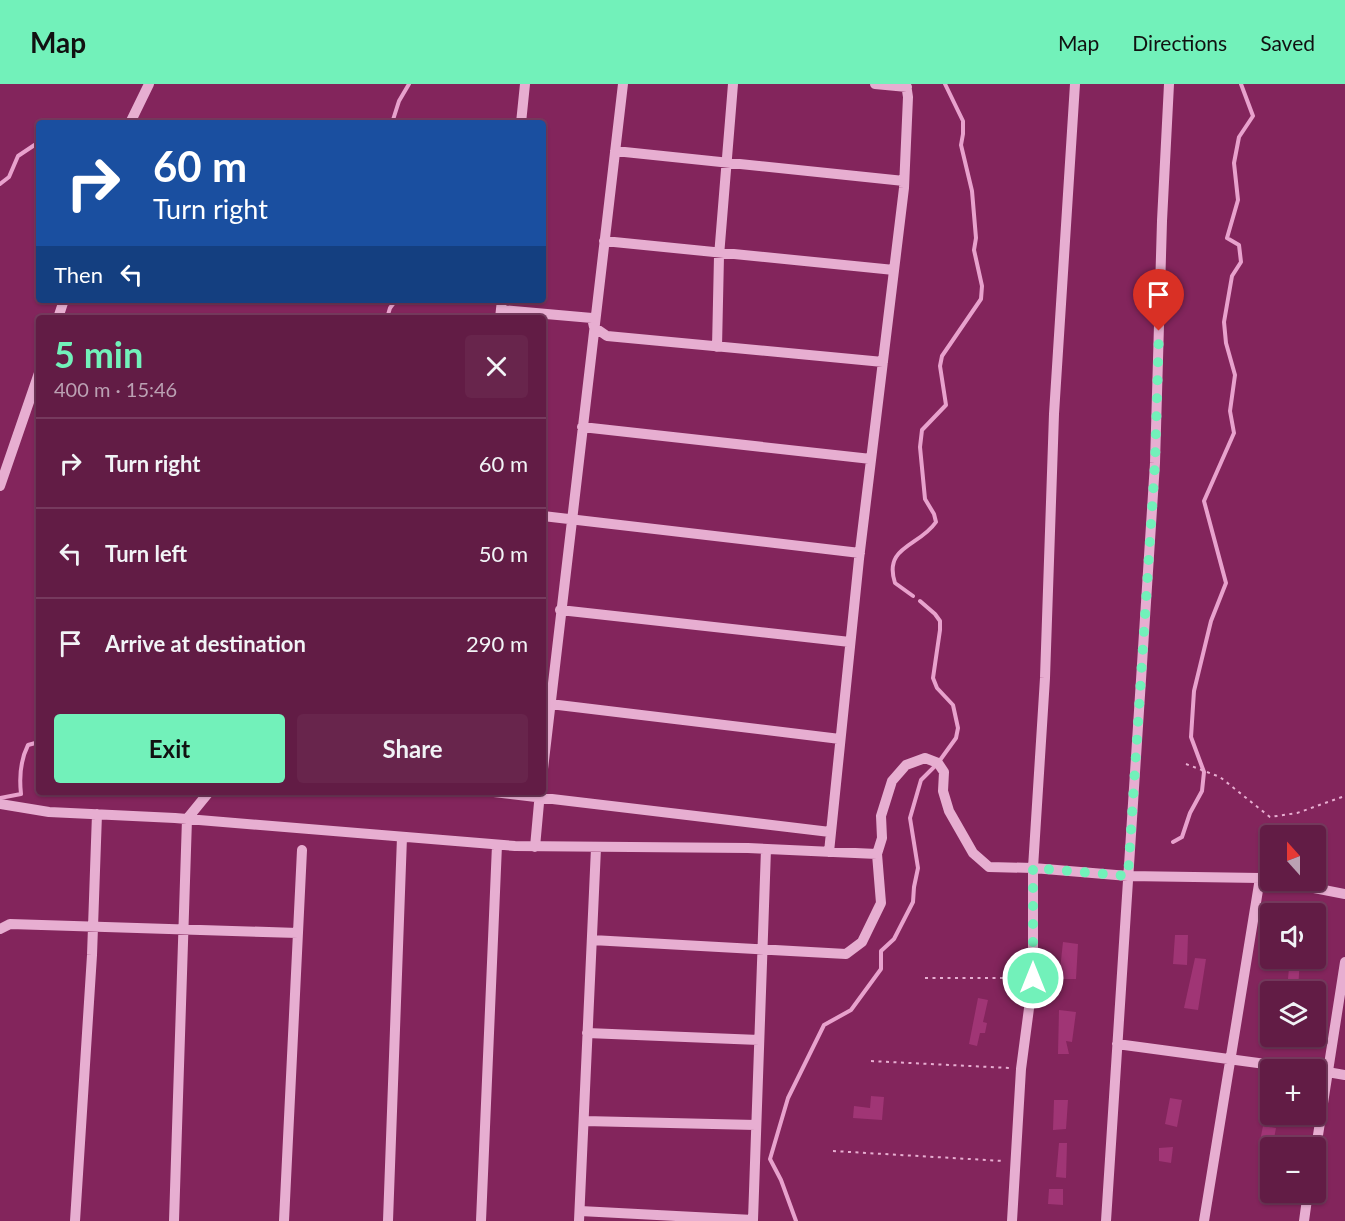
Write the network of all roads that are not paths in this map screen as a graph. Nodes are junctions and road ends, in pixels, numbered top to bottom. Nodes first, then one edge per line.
1 (149, 84) edge
2 (525, 84) edge
3 (623, 84) edge
4 (733, 84) edge
5 (875, 84) edge
6 (1075, 84) edge
7 (1169, 84) edge
8 (906, 86) edge
9 (131, 120) edge
10 (521, 120) edge
11 (615, 151) junction
12 (726, 162) junction
13 (904, 181) junction
14 (604, 241) junction
15 (719, 252) junction
16 (894, 270) junction
17 (501, 309) edge
18 (594, 327) junction
19 (717, 347) junction
20 (883, 362) junction
21 (36, 382) edge
22 (582, 427) junction
23 (871, 459) junction
24 (0, 486) edge
25 (546, 516) edge
26 (572, 518) junction
27 (860, 553) junction
28 (560, 610) junction
29 (850, 642) junction
30 (550, 704) junction
31 (840, 739) junction
32 (546, 741) edge
33 (207, 795) edge
34 (540, 795) edge
35 (546, 795) edge
36 (0, 804) edge
37 (97, 814) junction
38 (187, 819) junction
39 (830, 832) junction
40 (402, 837) junction
41 (497, 845) junction
42 (535, 847) junction
43 (596, 848) junction
44 (766, 849) junction
45 (302, 850) dead end
46 (829, 852) junction
47 (877, 854) junction
48 (1033, 868) junction
49 (1128, 876) junction
50 (1260, 880) edge
51 (1266, 891) edge
52 (1326, 891) edge
53 (1345, 894) edge
54 (93, 927) junction
55 (0, 929) edge
56 (184, 930) junction
57 (298, 933) junction
58 (592, 940) junction
59 (762, 949) junction
60 (1345, 962) edge
61 (587, 1033) junction
62 (759, 1040) junction
63 (1117, 1044) junction
64 (1230, 1058) junction
65 (1260, 1062) edge
66 (1328, 1072) junction
67 (1345, 1075) edge
68 (584, 1121) junction
69 (756, 1125) junction
70 (1318, 1137) edge
71 (1306, 1203) edge
72 (579, 1216) edge
73 (75, 1221) edge
74 (174, 1221) edge
75 (284, 1221) edge
76 (388, 1221) edge
77 (481, 1221) edge
78 (1012, 1221) edge
79 (1106, 1221) edge
80 (1204, 1221) edge
81 (1304, 1221) edge

1 - 9 street
2 - 10 street
3 - 11 street
4 - 12 street
5 - 8 street
6 - 48 street
7 - 49 street
8 - 13 street
11 - 12 street
11 - 14 street
12 - 13 street
12 - 15 street
13 - 16 street
14 - 15 street
14 - 18 street
15 - 16 street
15 - 19 street
16 - 20 street
17 - 18 street
18 - 19 street
18 - 22 street
19 - 20 street
20 - 23 street
21 - 24 street
22 - 23 street
22 - 26 street
23 - 27 street
25 - 26 street
26 - 27 street
26 - 28 street
27 - 29 street
28 - 29 street
28 - 30 street
29 - 31 street
30 - 31 street
30 - 32 street
31 - 39 street
33 - 38 street
34 - 42 street
35 - 39 street
36 - 37 street
37 - 38 street
37 - 54 street
38 - 40 street
38 - 56 street
39 - 46 street
40 - 41 street
40 - 76 street
41 - 42 street
41 - 77 street
42 - 43 street
43 - 44 street
43 - 58 street
44 - 46 street
44 - 59 street
45 - 57 street
46 - 47 street
47 - 48 street
47 - 59 street
48 - 49 street
48 - 78 street
49 - 50 street
49 - 63 street
51 - 64 street
52 - 53 street
54 - 55 street
54 - 56 street
54 - 73 street
56 - 57 street
56 - 74 street
57 - 75 street
58 - 59 street
58 - 61 street
59 - 62 street
60 - 66 street
61 - 62 street
61 - 68 street
62 - 69 street
63 - 64 street
63 - 79 street
64 - 65 street
64 - 80 street
66 - 67 street
66 - 70 street
68 - 69 street
68 - 72 street
69 - 72 street
71 - 81 street

